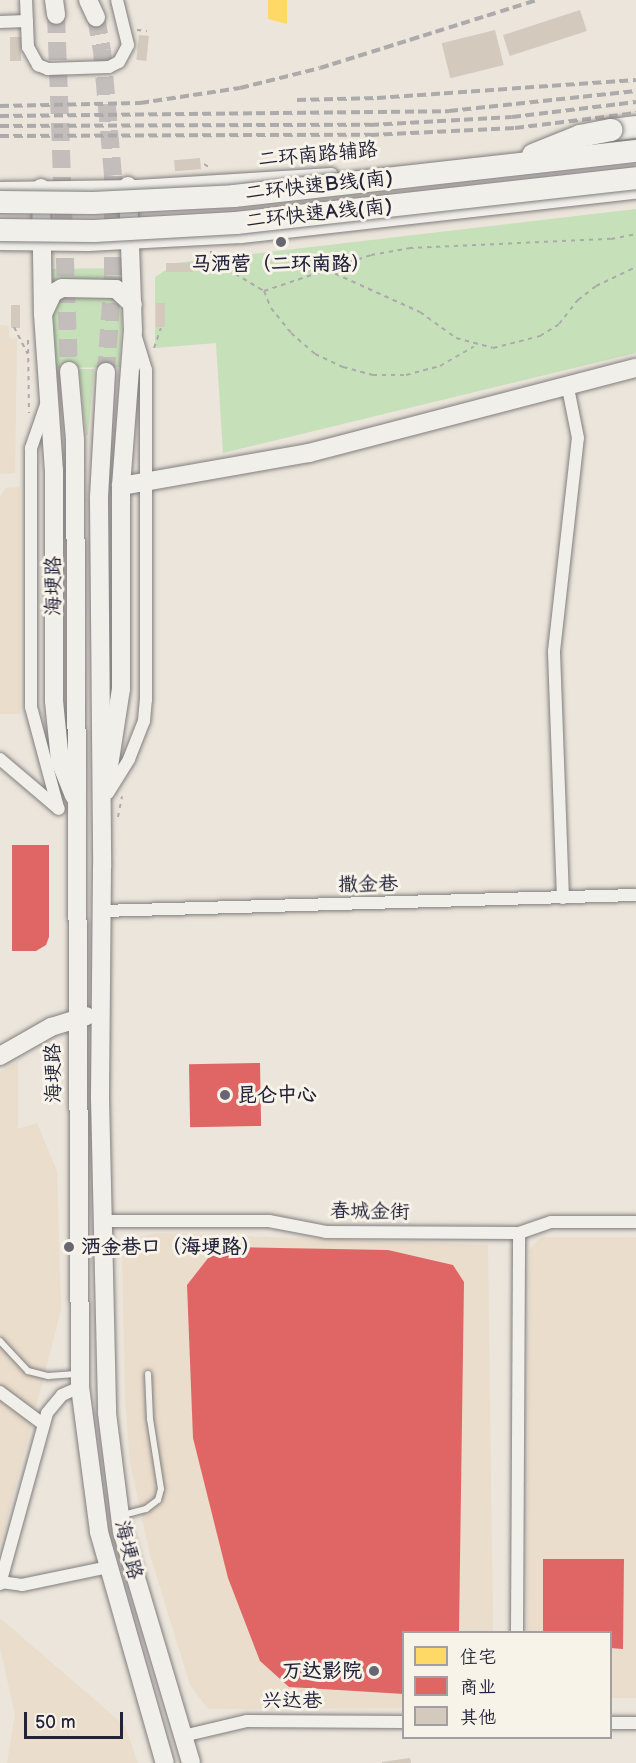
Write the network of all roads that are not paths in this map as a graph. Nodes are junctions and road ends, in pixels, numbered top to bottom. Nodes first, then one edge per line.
1 (26, 0) edge
2 (88, 0) edge
3 (117, 0) edge
4 (96, 17) tunnel mouth
5 (27, 21) junction
6 (0, 22) edge
7 (636, 128) edge
8 (636, 151) edge
9 (474, 169) junction
10 (636, 178) edge
11 (128, 186) junction
12 (0, 188) edge
13 (41, 188) junction
14 (636, 192) edge
15 (0, 202) edge
16 (0, 230) edge
17 (0, 244) edge
18 (130, 244) junction
19 (42, 245) junction
20 (133, 304) junction
21 (43, 314) junction
22 (133, 331) junction
23 (636, 368) edge
24 (69, 370) tunnel mouth
25 (106, 372) tunnel mouth
26 (568, 388) junction
27 (50, 395) junction
28 (147, 482) junction
29 (121, 486) junction
30 (0, 759) edge
31 (100, 804) junction
32 (58, 808) junction
33 (77, 809) junction
34 (636, 895) edge
35 (562, 898) junction
36 (102, 911) junction
37 (75, 1016) junction
38 (99, 1016) junction
39 (0, 1056) edge
40 (103, 1221) junction
41 (636, 1222) edge
42 (519, 1233) junction
43 (0, 1341) edge
44 (148, 1374) dead end
45 (80, 1380) junction
46 (0, 1392) edge
47 (43, 1424) junction
48 (119, 1516) junction
49 (109, 1567) junction
50 (0, 1582) edge
51 (517, 1631) edge
52 (402, 1722) edge
53 (612, 1723) edge
54 (636, 1723) edge
55 (183, 1736) junction
56 (165, 1763) edge
57 (191, 1763) edge

1 - 5 street
2 - 4 main road
3 - 5 street
5 - 6 street
7 - 9 highway, bridge
7 - 11 street, 二环南路辅路
8 - 9 highway, 二环快速B线(南), bridge
9 - 15 highway, 二环快速B线(南), bridge
10 - 16 highway, 二环快速A线(南), bridge
11 - 13 street, 二环南路辅路
11 - 18 main road
12 - 13 street, 二环南路辅路
13 - 19 main road
14 - 18 street
17 - 19 street
18 - 19 street
18 - 20 main road
19 - 21 main road
20 - 21 main road
20 - 22 main road
21 - 27 main road
22 - 28 street
22 - 29 main road
23 - 26 main road
24 - 33 main road, 海埂路
25 - 31 main road, 海埂路
26 - 28 main road
26 - 35 street
27 - 32 street
27 - 33 main road
28 - 29 main road
28 - 31 street
29 - 31 main road
30 - 32 street
31 - 36 main road, 海埂路
32 - 33 street
33 - 37 main road, 海埂路
34 - 35 street, 撒金巷
35 - 36 street, 撒金巷
36 - 38 main road, 海埂路
37 - 38 main road
37 - 39 main road
37 - 45 main road, 海埂路
38 - 40 main road, 海埂路
40 - 42 street, 春城金街
40 - 48 main road, 海埂路
41 - 42 street, 春城金街
42 - 51 street
43 - 45 lane
44 - 48 lane
45 - 47 street
45 - 49 main road, 海埂路
46 - 47 street
47 - 50 street
48 - 55 main road, 海埂路
49 - 50 street
49 - 56 main road, 海埂路
52 - 55 street, 兴达巷
53 - 54 street
55 - 57 main road, 海埂路

